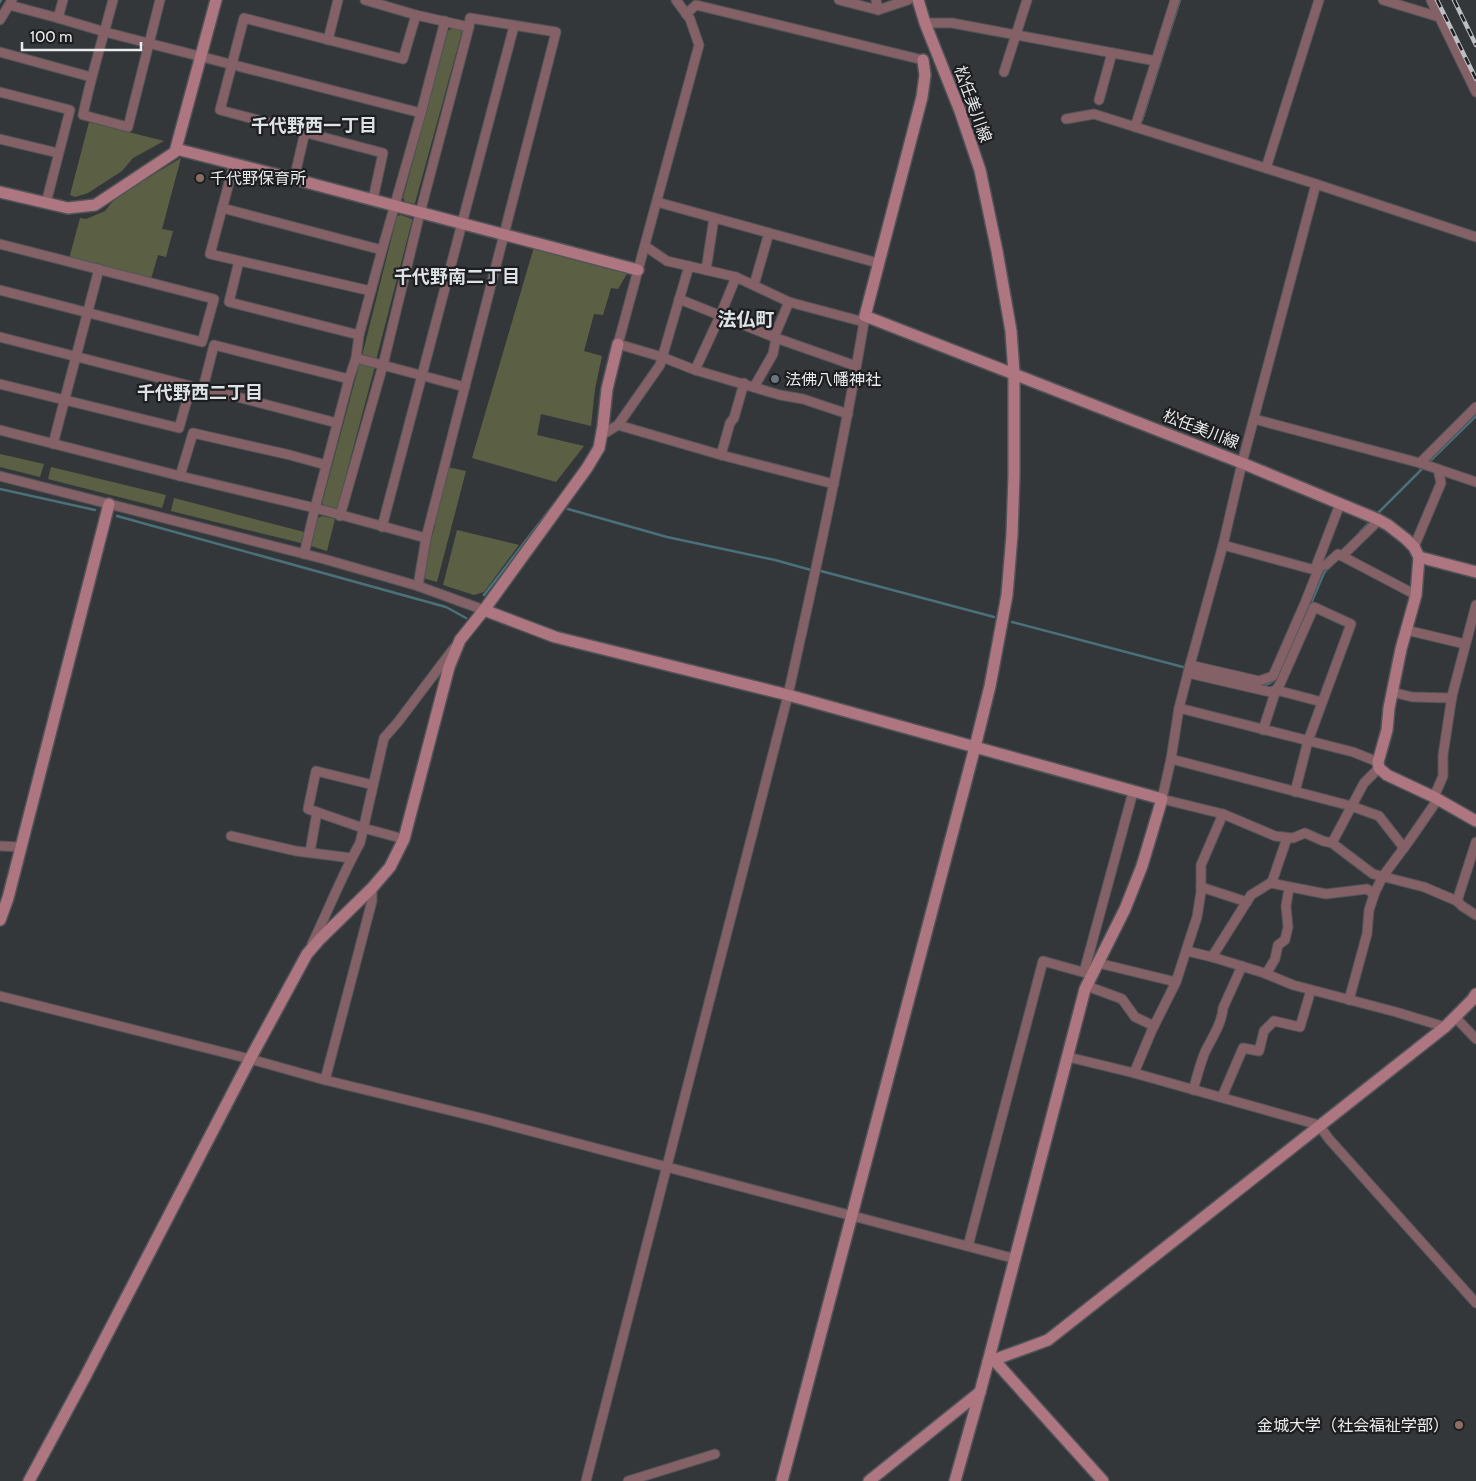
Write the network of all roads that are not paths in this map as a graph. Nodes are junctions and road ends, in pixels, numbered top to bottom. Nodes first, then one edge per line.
1 (62, 0) edge
2 (112, 0) edge
3 (160, 0) edge
4 (216, 0) edge
5 (338, 0) edge
6 (364, 0) edge
7 (676, 0) edge
8 (839, 0) edge
9 (876, 0) edge
10 (908, 0) edge
11 (918, 0) edge
12 (1027, 0) edge
13 (1175, 0) edge
14 (1319, 0) edge
15 (1383, 0) edge
16 (1431, 0) edge
17 (10, 2) edge
18 (878, 10) junction
19 (416, 14) junction
20 (686, 14) junction
21 (1439, 17) junction
22 (58, 18) junction
23 (0, 20) edge
24 (445, 21) junction
25 (925, 23) junction
26 (514, 26) junction
27 (469, 27) junction
28 (105, 32) junction
29 (1016, 35) junction
30 (328, 40) junction
31 (149, 44) junction
32 (0, 52) edge
33 (1112, 53) junction
34 (200, 56) junction
35 (922, 60) joint
36 (1156, 60) junction
37 (232, 64) junction
38 (1004, 72) dead end
39 (91, 77) junction
40 (0, 92) edge
41 (1476, 92) edge
42 (1099, 100) dead end
43 (421, 113) junction
44 (1066, 119) dead end
45 (1135, 127) junction
46 (305, 132) junction
47 (0, 139) edge
48 (176, 149) junction
49 (58, 153) junction
50 (234, 164) junction
51 (1266, 168) junction
52 (294, 179) junction
53 (1316, 184) junction
54 (0, 192) edge
55 (372, 199) junction
56 (657, 202) junction
57 (46, 203) junction
58 (395, 206) junction
59 (222, 208) junction
60 (420, 213) junction
61 (714, 218) junction
62 (463, 223) junction
63 (769, 233) junction
64 (504, 234) junction
65 (1476, 237) edge
66 (0, 244) edge
67 (645, 246) junction
68 (382, 250) junction
69 (239, 261) junction
70 (878, 263) junction
71 (689, 266) junction
72 (99, 269) junction
73 (638, 270) junction
74 (706, 270) junction
75 (736, 277) junction
76 (754, 285) junction
77 (0, 290) edge
78 (371, 292) junction
79 (679, 299) junction
80 (789, 302) junction
81 (88, 312) junction
82 (720, 316) junction
83 (864, 319) junction
84 (359, 335) junction
85 (0, 337) edge
86 (775, 337) junction
87 (618, 344) junction
88 (75, 356) junction
89 (662, 357) junction
90 (356, 358) junction
91 (383, 365) junction
92 (856, 366) junction
93 (695, 370) junction
94 (1014, 373) junction
95 (423, 376) junction
96 (349, 379) junction
97 (744, 383) junction
98 (0, 384) edge
99 (754, 386) junction
100 (465, 387) junction
101 (65, 401) junction
102 (1476, 406) edge
103 (848, 414) junction
104 (1254, 419) junction
105 (337, 423) junction
106 (618, 425) junction
107 (0, 430) edge
108 (602, 435) junction
109 (53, 444) junction
110 (721, 455) junction
111 (1242, 463) junction
112 (1420, 463) junction
113 (326, 466) junction
114 (1438, 469) junction
115 (0, 476) edge
116 (180, 476) junction
117 (1476, 482) edge
118 (834, 484) junction
119 (109, 504) junction
120 (1340, 504) junction
121 (315, 508) junction
122 (340, 516) junction
123 (1375, 518) junction
124 (382, 527) junction
125 (426, 538) junction
126 (1222, 545) junction
127 (1416, 552) junction
128 (304, 554) junction
129 (1342, 556) junction
130 (1317, 568) junction
131 (1476, 572) edge
132 (418, 586) junction
133 (1416, 596) junction
134 (1305, 603) junction
135 (1476, 605) edge
136 (1314, 607) junction
137 (484, 610) junction
138 (1406, 630) junction
139 (460, 640) junction
140 (1466, 644) junction
141 (1189, 669) junction
142 (1276, 690) junction
143 (1392, 692) junction
144 (788, 695) junction
145 (1452, 698) junction
146 (1322, 702) junction
147 (1179, 708) junction
148 (1262, 730) junction
149 (1308, 741) junction
150 (975, 747) junction
151 (1171, 759) junction
152 (1378, 765) junction
153 (373, 785) junction
154 (1133, 792) junction
155 (1295, 792) junction
156 (1436, 798) junction
157 (1162, 799) junction
158 (1351, 806) junction
159 (317, 812) junction
160 (1223, 814) junction
161 (1476, 821) edge
162 (363, 828) junction
163 (231, 836) dead end
164 (1287, 838) junction
165 (404, 839) junction
166 (1476, 842) edge
167 (1332, 843) junction
168 (0, 846) edge
169 (21, 847) junction
170 (1404, 848) junction
171 (310, 852) junction
172 (352, 858) junction
173 (1382, 876) junction
174 (1270, 883) junction
175 (1201, 886) junction
176 (372, 888) junction
177 (1289, 888) junction
178 (1374, 894) junction
179 (1457, 901) junction
180 (1248, 902) junction
181 (1476, 915) edge
182 (0, 920) edge
183 (1186, 950) junction
184 (308, 954) junction
185 (1212, 957) junction
186 (1098, 963) junction
187 (1242, 966) junction
188 (1089, 974) junction
189 (1266, 974) junction
190 (1176, 982) junction
191 (1087, 986) junction
192 (1311, 990) junction
193 (1476, 994) edge
194 (0, 996) edge
195 (1349, 1000) junction
196 (1455, 1017) junction
197 (1154, 1026) junction
198 (1445, 1026) junction
199 (1476, 1039) edge
200 (1068, 1057) junction
201 (250, 1059) junction
202 (1134, 1073) junction
203 (324, 1080) junction
204 (1193, 1090) junction
205 (1222, 1098) junction
206 (1319, 1125) junction
207 (667, 1167) junction
208 (851, 1216) junction
209 (968, 1246) junction
210 (1016, 1259) junction
211 (1476, 1303) edge
212 (991, 1361) junction
213 (980, 1392) junction
214 (715, 1454) dead end
215 (29, 1481) edge
216 (586, 1481) edge
217 (628, 1481) edge
218 (782, 1481) edge
219 (869, 1481) edge
220 (955, 1481) edge
221 (1103, 1481) edge

1 - 22 street
2 - 28 street
3 - 31 street
4 - 34 street
5 - 30 street
6 - 19 street
7 - 20 street
8 - 18 street
9 - 18 street
10 - 18 street
11 - 25 street, 松任美川線
12 - 29 street
13 - 36 street
14 - 51 street
15 - 21 street
16 - 21 street
17 - 22 street
17 - 23 street
19 - 24 street
19 - 30 street
20 - 35 street
20 - 56 street
21 - 41 street
22 - 28 street
24 - 27 street
24 - 43 street
25 - 29 street
25 - 94 street, 松任美川線
26 - 27 street
26 - 62 street
26 - 64 street
27 - 60 street
28 - 31 street
28 - 39 street
29 - 33 street
29 - 38 street
30 - 37 street
31 - 34 street
31 - 39 street
32 - 39 street
33 - 36 street
33 - 42 street
34 - 37 street
34 - 48 street
35 - 70 street
36 - 45 street
37 - 43 street
37 - 46 street
40 - 49 street
43 - 58 street
44 - 45 street
45 - 51 street
46 - 52 street
46 - 55 street
47 - 49 street
48 - 50 street
48 - 57 street
49 - 57 street
50 - 52 street
50 - 59 street
51 - 53 street
52 - 55 street
53 - 65 street
53 - 104 street
54 - 57 street
55 - 58 street
56 - 61 street
56 - 67 street
58 - 60 street
58 - 68 street
59 - 68 street
59 - 69 street
60 - 62 street
60 - 91 street
61 - 63 street
61 - 74 street
62 - 64 street
62 - 95 street
63 - 70 street
63 - 76 street
64 - 73 street
64 - 100 street
66 - 72 street
67 - 71 street
67 - 73 street
68 - 78 street
69 - 78 street
69 - 84 street
70 - 83 street
71 - 74 street
71 - 79 street
72 - 81 street
72 - 81 street
73 - 87 street
74 - 75 street
75 - 76 street
75 - 82 street
76 - 80 street
77 - 81 street
78 - 84 street
79 - 82 street
79 - 89 street
80 - 83 street
80 - 86 street
81 - 88 street
82 - 86 street
82 - 93 street
83 - 92 street
83 - 94 street
84 - 90 street
85 - 88 street
86 - 92 street
86 - 99 street
87 - 89 street
87 - 108 street
88 - 101 street
88 - 101 street
89 - 93 street
89 - 106 street
90 - 91 street
90 - 96 street
91 - 95 street
91 - 122 street
92 - 103 street
93 - 97 street
94 - 111 street, 松任美川線
94 - 150 street
95 - 100 street
95 - 124 street
96 - 105 street
96 - 105 street
97 - 99 street
97 - 110 street
98 - 101 street
99 - 103 street
100 - 125 street
101 - 109 street
102 - 112 street
103 - 118 street
104 - 111 street
104 - 112 street
105 - 113 street
106 - 108 street
106 - 110 street
107 - 109 street
108 - 137 street
109 - 116 street
110 - 118 street
111 - 120 street, 松任美川線
111 - 126 street
112 - 114 street
113 - 116 street
113 - 121 street
114 - 117 street
114 - 127 street
115 - 119 street
116 - 121 street
118 - 144 street
119 - 128 street
119 - 169 street
120 - 123 street, 松任美川線
120 - 130 street
121 - 122 street
121 - 128 street
122 - 124 street
123 - 127 street, 松任美川線
123 - 129 street
124 - 125 street
125 - 132 street
126 - 130 street
126 - 141 street
127 - 131 street
127 - 133 street
128 - 132 street
129 - 130 street
129 - 133 street
130 - 134 street
132 - 137 street
133 - 138 street
134 - 136 street
134 - 141 street
135 - 140 street
136 - 142 street
136 - 146 street
137 - 139 street
137 - 144 street
138 - 140 street
138 - 143 street
139 - 153 street
139 - 165 street
140 - 145 street
141 - 142 street
141 - 147 street
142 - 146 street
142 - 148 street
143 - 145 street
143 - 152 street
144 - 150 street
144 - 207 street
145 - 156 street
146 - 149 street
147 - 148 street
147 - 151 street
148 - 149 street
149 - 152 street
149 - 155 street
150 - 154 street
150 - 208 street
151 - 155 street
151 - 157 street
152 - 156 street
152 - 158 street
153 - 159 street
153 - 162 street
154 - 157 street
154 - 188 street
155 - 158 street
156 - 161 street
156 - 170 street
157 - 160 street
157 - 186 street
158 - 167 street
158 - 170 street
159 - 162 street
159 - 171 street
160 - 164 street
160 - 175 street
162 - 165 street
162 - 172 street
163 - 171 street
164 - 167 street
164 - 174 street
165 - 176 street
166 - 179 street
167 - 173 street
168 - 169 street
169 - 182 street
170 - 173 street
171 - 172 street
172 - 184 street
173 - 178 street
173 - 179 street
174 - 177 street
174 - 180 street
175 - 180 street
175 - 183 street
176 - 184 street
176 - 203 street
177 - 178 street
177 - 189 street
178 - 195 street
179 - 181 street
180 - 185 street
183 - 185 street
183 - 190 street
184 - 201 street
185 - 187 street
186 - 188 street
186 - 190 street
187 - 189 street
187 - 204 street
188 - 191 street
188 - 209 street
189 - 192 street
190 - 197 street
191 - 197 street
191 - 200 street
192 - 195 street
192 - 205 street
193 - 196 street
194 - 201 street
195 - 198 street
196 - 198 street
196 - 199 street
197 - 202 street
198 - 206 street
200 - 202 street
200 - 210 street
201 - 203 street
201 - 215 street
202 - 204 street
203 - 207 street
204 - 205 street
205 - 206 street
206 - 211 street
206 - 212 street
207 - 208 street
207 - 216 street
208 - 209 street
208 - 218 street
209 - 210 street
210 - 212 street
212 - 213 street
212 - 221 street
213 - 219 street
213 - 220 street
214 - 217 street

